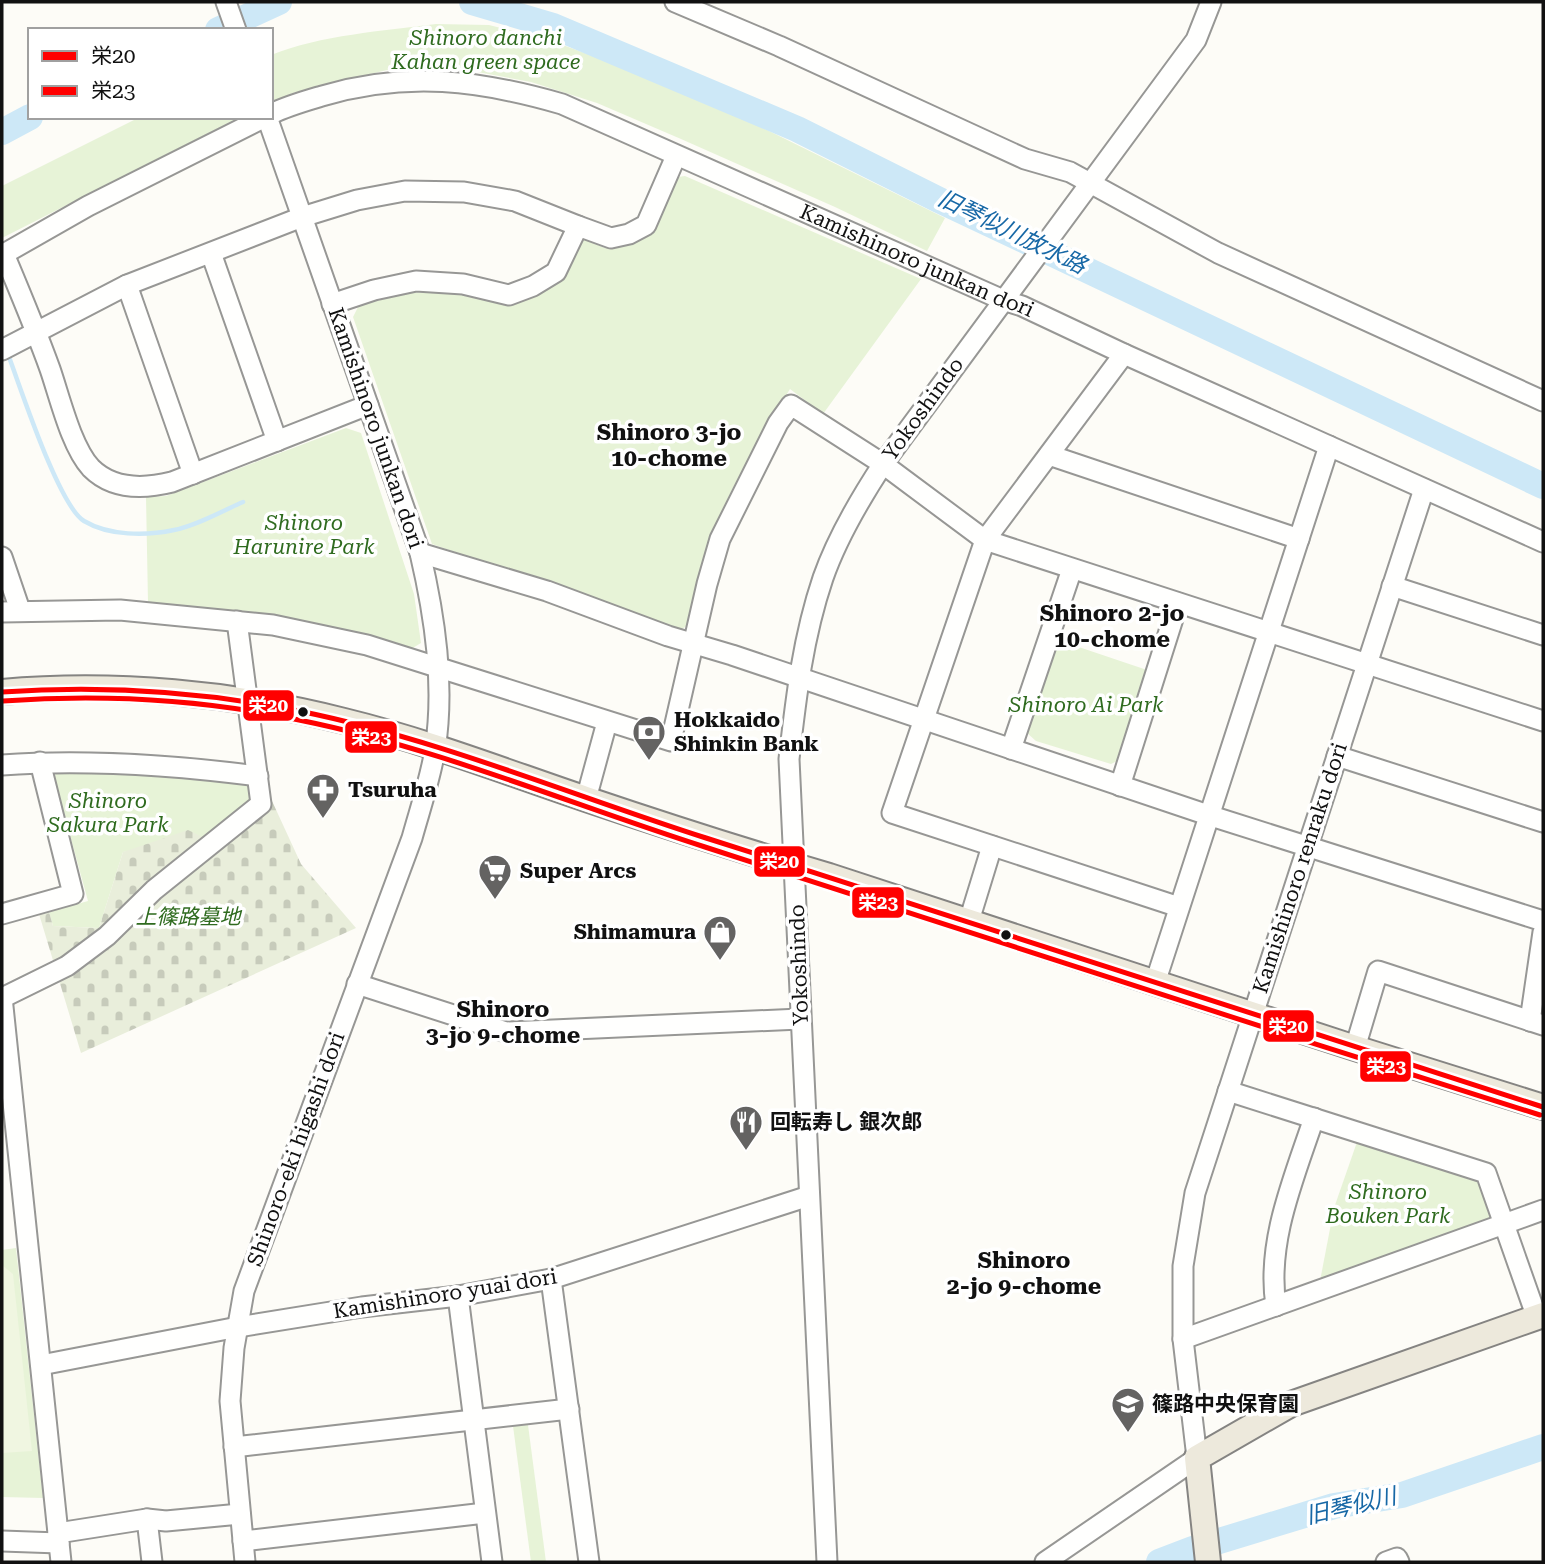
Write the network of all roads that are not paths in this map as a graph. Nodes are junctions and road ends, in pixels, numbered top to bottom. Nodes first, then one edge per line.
1 (226, 2) edge
2 (674, 2) edge
3 (1211, 2) edge
4 (235, 28) edge
5 (273, 113) edge
6 (262, 119) edge
7 (267, 119) edge
8 (676, 156) junction
9 (1090, 185) junction
10 (302, 217) junction
11 (578, 226) junction
12 (211, 253) junction
13 (3, 255) edge
14 (127, 285) junction
15 (1003, 300) junction
16 (332, 304) junction
17 (36, 332) junction
18 (2, 350) edge
19 (1124, 354) junction
20 (1543, 401) edge
21 (368, 405) junction
22 (277, 441) junction
23 (1329, 446) junction
24 (1049, 455) junction
25 (883, 464) junction
26 (193, 474) junction
27 (1424, 489) junction
28 (1299, 539) junction
29 (985, 540) junction
30 (1543, 542) edge
31 (420, 553) junction
32 (2, 557) edge
33 (1072, 569) junction
34 (1392, 586) junction
35 (1178, 603) junction
36 (11, 611) edge
37 (237, 621) junction
38 (1268, 633) junction
39 (1543, 635) edge
40 (694, 644) junction
41 (1367, 665) junction
42 (438, 670) junction
43 (799, 678) junction
44 (2, 692) edge
45 (249, 702) junction
46 (923, 720) junction
47 (1543, 721) edge
48 (607, 722) junction
49 (435, 748) junction
50 (1011, 749) junction
51 (1337, 756) junction
52 (40, 762) junction
53 (2, 765) edge
54 (258, 776) junction
55 (1121, 786) junction
56 (586, 799) junction
57 (1208, 815) junction
58 (1543, 822) edge
59 (1307, 845) junction
60 (992, 846) junction
61 (794, 866) junction
62 (1179, 907) junction
63 (2, 914) edge
64 (968, 921) junction
65 (1543, 921) edge
66 (1543, 932) edge
67 (1154, 983) junction
68 (357, 984) junction
69 (2, 998) edge
70 (1253, 1015) junction
71 (800, 1019) junction
72 (1537, 1023) edge
73 (1355, 1048) junction
74 (1228, 1091) junction
75 (1543, 1107) edge
76 (1314, 1118) junction
77 (809, 1196) junction
78 (1543, 1210) edge
79 (1504, 1224) junction
80 (551, 1279) junction
81 (458, 1296) junction
82 (1276, 1306) junction
83 (1540, 1316) edge
84 (238, 1327) junction
85 (1183, 1339) junction
86 (41, 1365) junction
87 (569, 1409) junction
88 (474, 1420) junction
89 (234, 1447) junction
90 (1197, 1458) junction
91 (485, 1513) junction
92 (240, 1514) junction
93 (147, 1519) junction
94 (2, 1541) edge
95 (243, 1541) junction
96 (60, 1546) edge
97 (152, 1562) edge
98 (245, 1562) edge
99 (492, 1562) edge
100 (589, 1562) edge
101 (827, 1562) edge
102 (1045, 1562) edge
103 (1208, 1562) edge
104 (1386, 1562) edge
105 (1399, 1562) edge

1 - 4 street
2 - 9 street
3 - 9 street, Yokoshindo
5 - 8 street, Kamishinoro junkan dori
6 - 13 street
7 - 10 street, Kamishinoro junkan dori
8 - 11 street
8 - 15 street, Kamishinoro junkan dori
9 - 15 street, Yokoshindo
9 - 20 street
10 - 11 street
10 - 12 street
10 - 16 street, Kamishinoro junkan dori
11 - 16 street
12 - 14 street
12 - 22 street
13 - 17 street
14 - 17 street
14 - 26 street
15 - 19 street, Kamishinoro junkan dori
15 - 25 street, Yokoshindo
16 - 21 street, Kamishinoro junkan dori
17 - 18 street
17 - 26 street
19 - 23 street, Kamishinoro junkan dori
19 - 24 street
21 - 22 street
21 - 31 street, Kamishinoro junkan dori
22 - 26 street
23 - 27 street, Kamishinoro junkan dori
23 - 28 street
24 - 28 street
24 - 29 street
25 - 29 street
25 - 40 street
25 - 43 street, Yokoshindo
27 - 30 street, Kamishinoro junkan dori
27 - 34 street, Kamishinoro renraku dori
28 - 38 street
29 - 33 street
29 - 46 street
31 - 40 street
31 - 42 street, Kamishinoro junkan dori
32 - 36 street
33 - 35 street
33 - 50 street
34 - 39 street
34 - 41 street, Kamishinoro renraku dori
35 - 38 street
35 - 55 street
36 - 37 street
37 - 42 street
37 - 45 street
38 - 41 street
38 - 57 street
40 - 43 street
40 - 48 street
41 - 47 street
41 - 51 street, Kamishinoro renraku dori
42 - 48 street
42 - 49 street, Kamishinoro junkan dori
43 - 46 street
43 - 61 street, Yokoshindo
44 - 45 main road
45 - 49 main road
45 - 54 street
46 - 50 street
46 - 60 street
48 - 56 street
49 - 56 main road
49 - 68 street, Shinoro-eki higashi dori
50 - 55 street
51 - 58 street
51 - 59 street, Kamishinoro renraku dori
52 - 53 street
52 - 54 street
52 - 63 street
54 - 69 street
55 - 57 street
56 - 61 main road
57 - 59 street
57 - 62 street
59 - 65 street
59 - 70 street, Kamishinoro renraku dori
60 - 62 street
60 - 64 street
61 - 64 main road
61 - 71 street, Yokoshindo
62 - 67 street
64 - 67 main road
66 - 72 street
67 - 70 main road
68 - 71 street
68 - 84 street, Shinoro-eki higashi dori
69 - 86 street
70 - 73 main road
70 - 74 street, Kamishinoro renraku dori
71 - 77 street, Yokoshindo
72 - 73 street
73 - 75 main road
74 - 76 street
74 - 85 street, Kamishinoro renraku dori
76 - 79 street
76 - 82 street
77 - 80 street, Kamishinoro yuai dori
77 - 101 street, Yokoshindo
78 - 79 street
79 - 82 street
79 - 83 street
80 - 81 street, Kamishinoro yuai dori
80 - 87 street
81 - 84 street, Kamishinoro yuai dori
81 - 88 street
82 - 85 street
83 - 90 main road
84 - 86 street, Kamishinoro yuai dori
84 - 89 street, Shinoro-eki higashi dori
85 - 90 street, Kamishinoro renraku dori
86 - 96 street
87 - 88 street
87 - 100 street
88 - 89 street
88 - 91 street
89 - 92 street, Shinoro-eki higashi dori
90 - 102 street
90 - 103 main road
91 - 95 street
91 - 99 street
92 - 93 street
92 - 95 street, Shinoro-eki higashi dori
93 - 96 street
93 - 97 street
94 - 96 street
95 - 98 street, Shinoro-eki higashi dori
104 - 105 street

